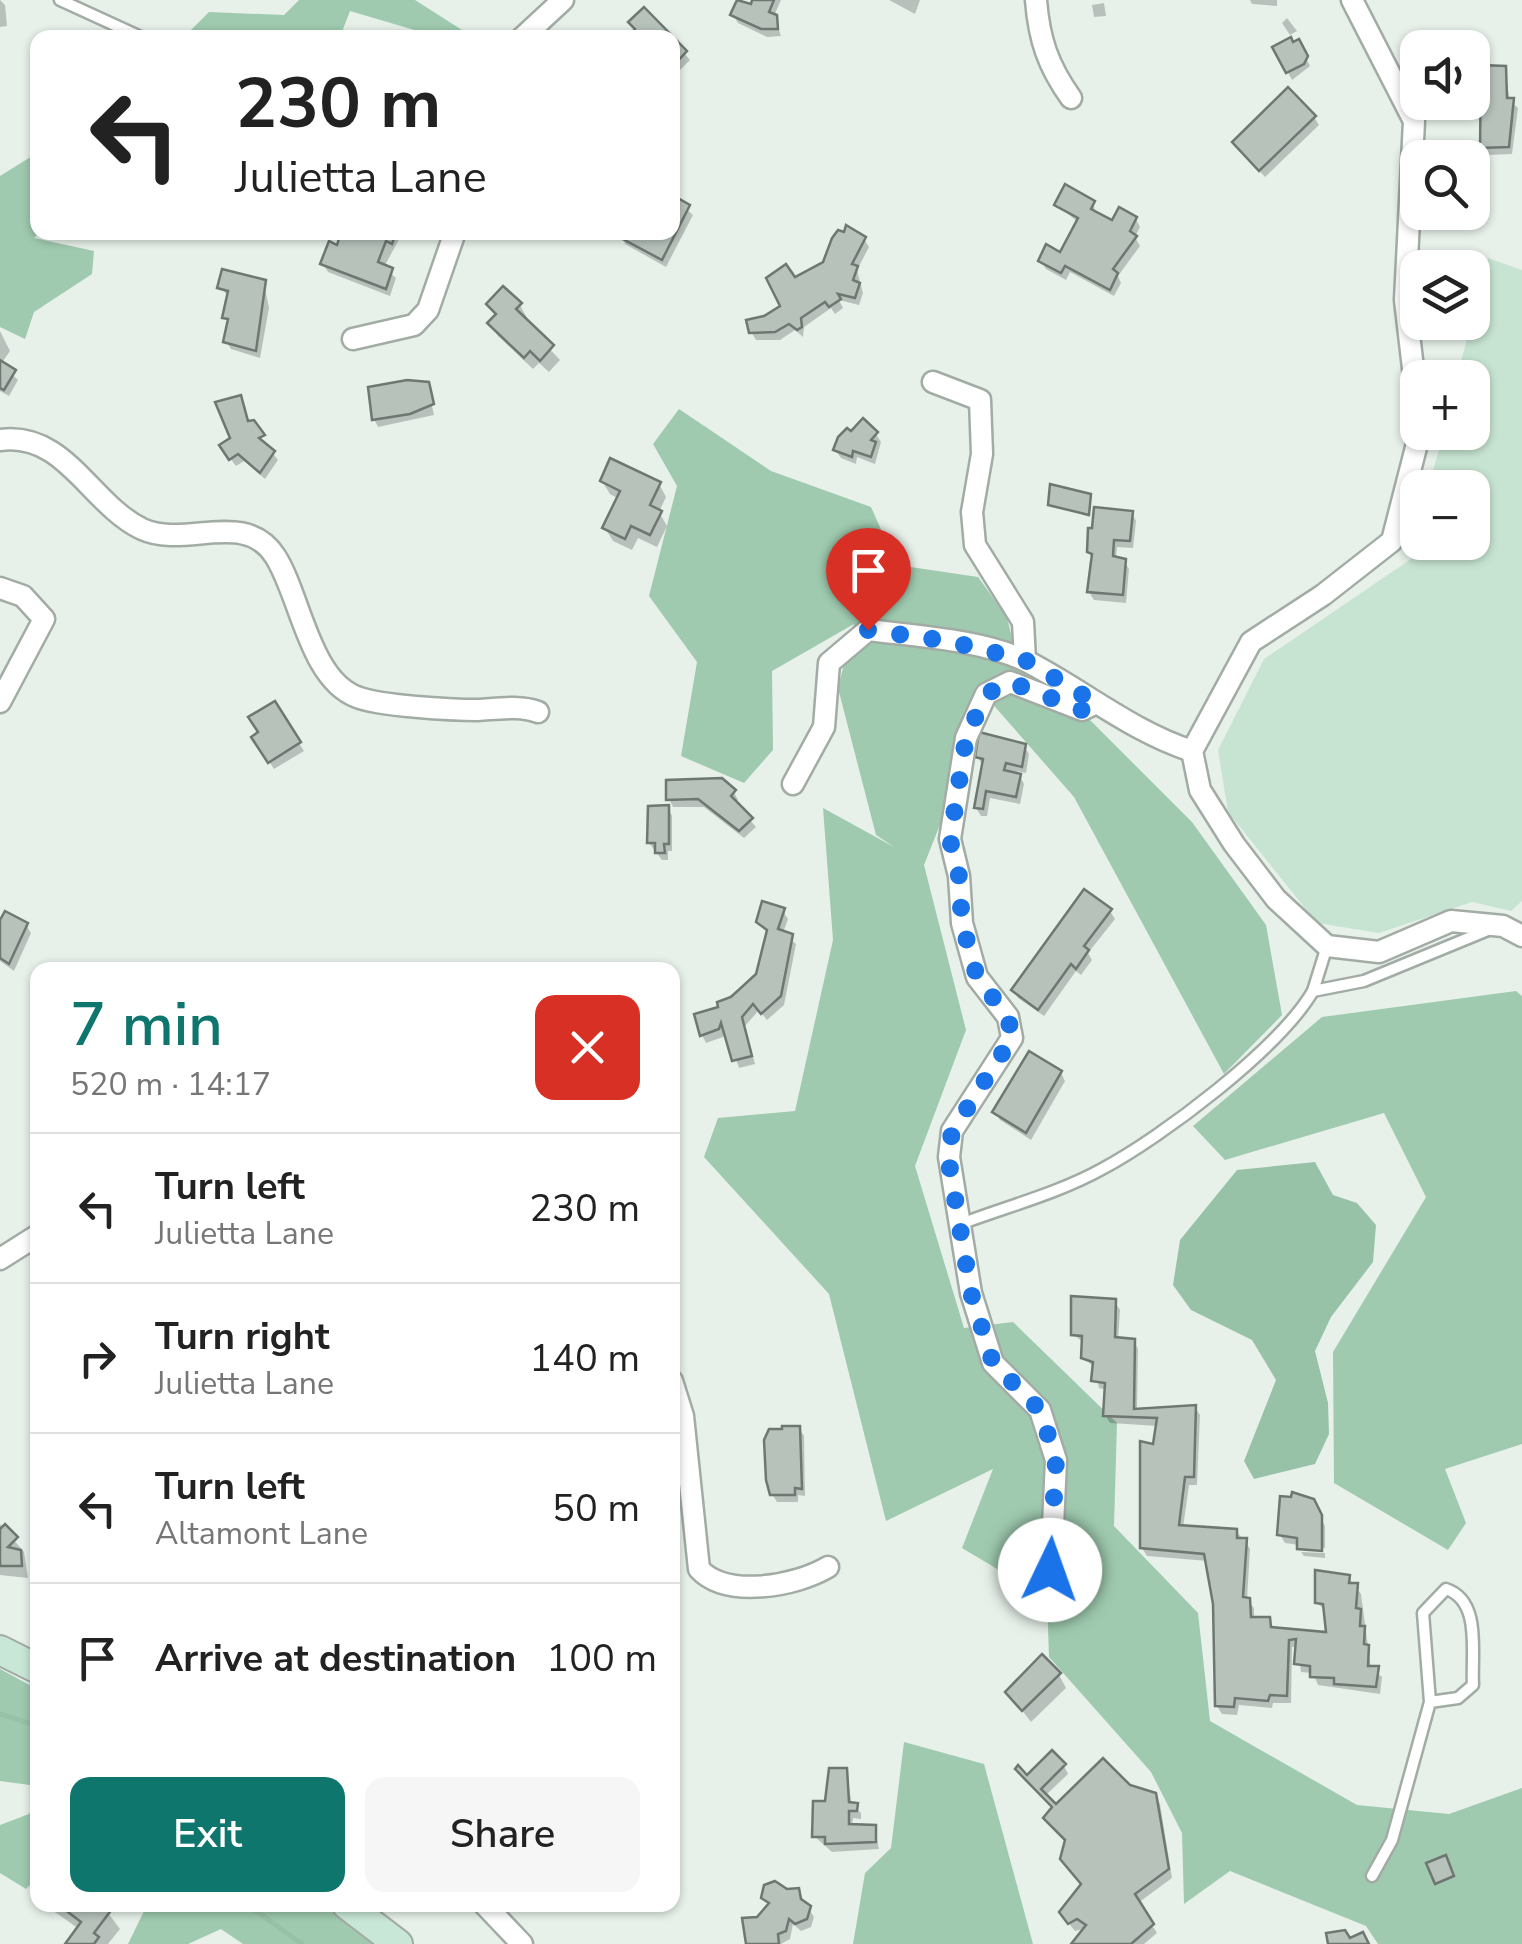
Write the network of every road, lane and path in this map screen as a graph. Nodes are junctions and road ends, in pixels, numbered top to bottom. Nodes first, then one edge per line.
1 (60, 0) edge
2 (563, 0) edge
3 (1036, 0) edge
4 (1352, 0) edge
5 (126, 30) edge
6 (531, 30) edge
7 (1071, 98) dead end
8 (453, 240) edge
9 (353, 340) dead end
10 (1412, 360) edge
11 (933, 382) dead end
12 (0, 440) edge
13 (1415, 450) edge
14 (0, 588) edge
15 (1025, 660) junction
16 (0, 702) edge
17 (1096, 703) junction
18 (538, 712) dead end
19 (1192, 751) junction
20 (793, 784) dead end
21 (1513, 931) edge
22 (1328, 946) junction
23 (1313, 991) junction
24 (958, 1224) junction
25 (30, 1240) edge
26 (0, 1259) edge
27 (680, 1406) edge
28 (828, 1567) dead end
29 (1055, 1586) dead end
30 (0, 1650) edge
31 (30, 1665) edge
32 (1430, 1702) junction
33 (1372, 1876) dead end
34 (356, 1912) edge
35 (492, 1912) edge
36 (398, 1944) edge
37 (522, 1944) edge

1 - 5 lane
2 - 6 street
3 - 7 street
4 - 10 street
8 - 9 street
11 - 15 street
12 - 18 street
13 - 19 street
14 - 16 street
15 - 17 street
15 - 20 street
17 - 19 street
17 - 24 street
19 - 22 street
21 - 22 street
21 - 23 lane
22 - 23 lane
23 - 24 lane
24 - 29 street
25 - 26 street
27 - 28 street
30 - 31 street
32 - 32 lane
32 - 33 lane
34 - 36 street
35 - 37 street

